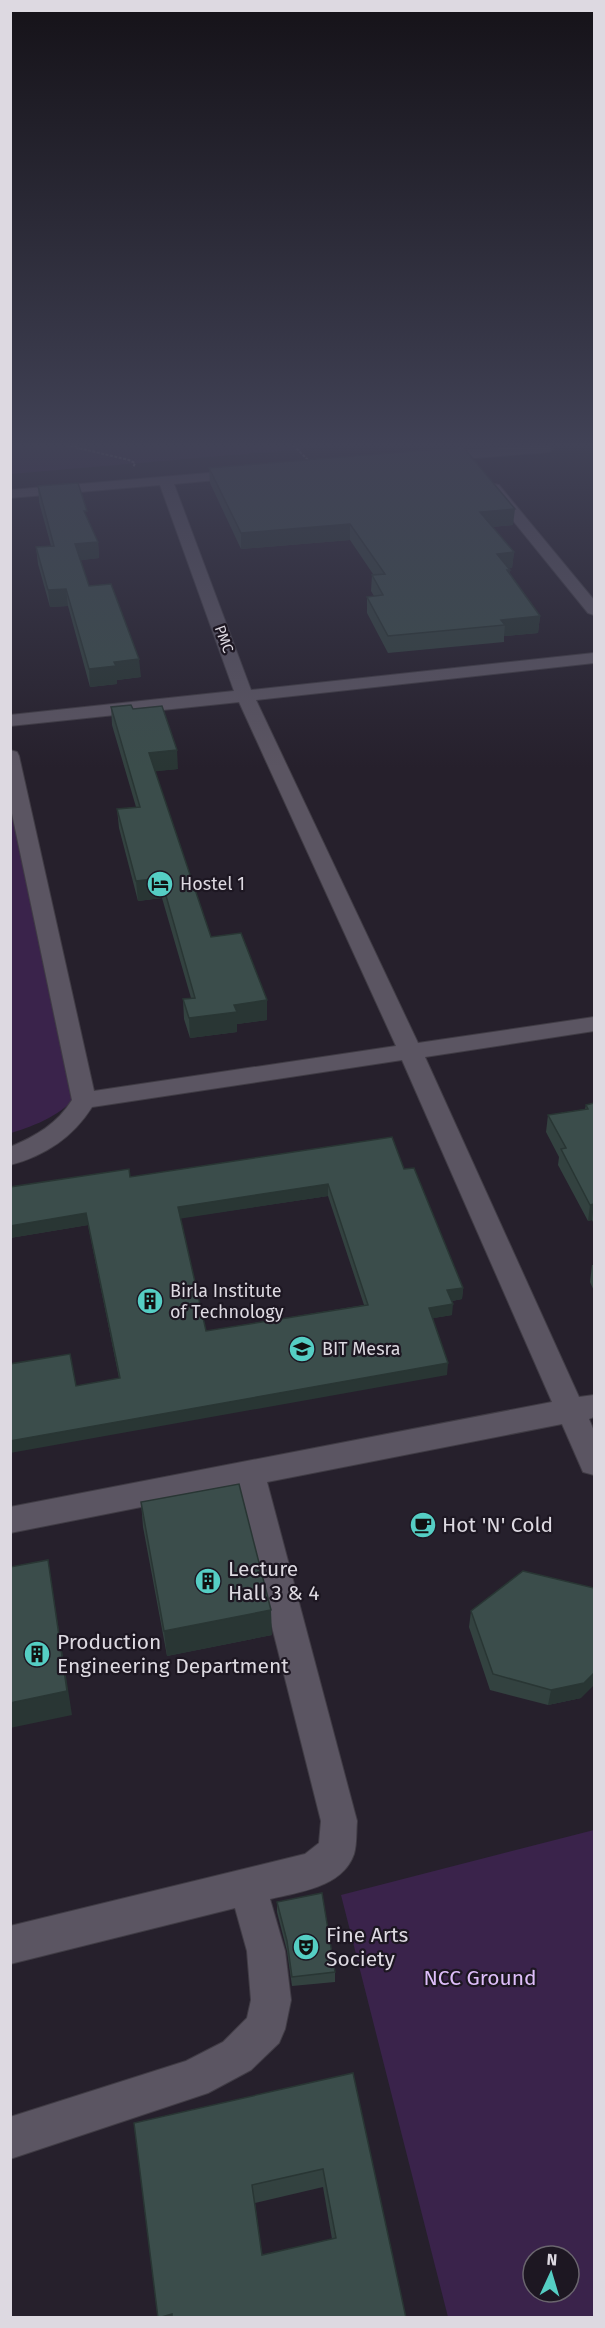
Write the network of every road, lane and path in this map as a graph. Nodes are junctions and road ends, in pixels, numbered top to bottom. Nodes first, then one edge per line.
1 (192, 551) edge
2 (545, 551) edge
3 (594, 610) edge
4 (594, 658) edge
5 (245, 696) junction
6 (10, 721) edge
7 (10, 756) edge
8 (594, 1024) edge
9 (411, 1053) junction
10 (84, 1101) junction
11 (10, 1158) edge
12 (583, 1408) edge
13 (594, 1463) edge
14 (249, 1474) junction
15 (10, 1520) edge
16 (248, 1887) junction
17 (10, 1945) edge
18 (10, 2138) edge

1 - 5 street, PMC
2 - 3 street
4 - 5 street
5 - 6 street
5 - 9 street, PMC
7 - 10 street
8 - 9 street
9 - 10 street
9 - 12 street, PMC
10 - 11 street
12 - 13 street, PMC
12 - 14 street
14 - 15 street
14 - 16 street
16 - 17 street
16 - 18 street

